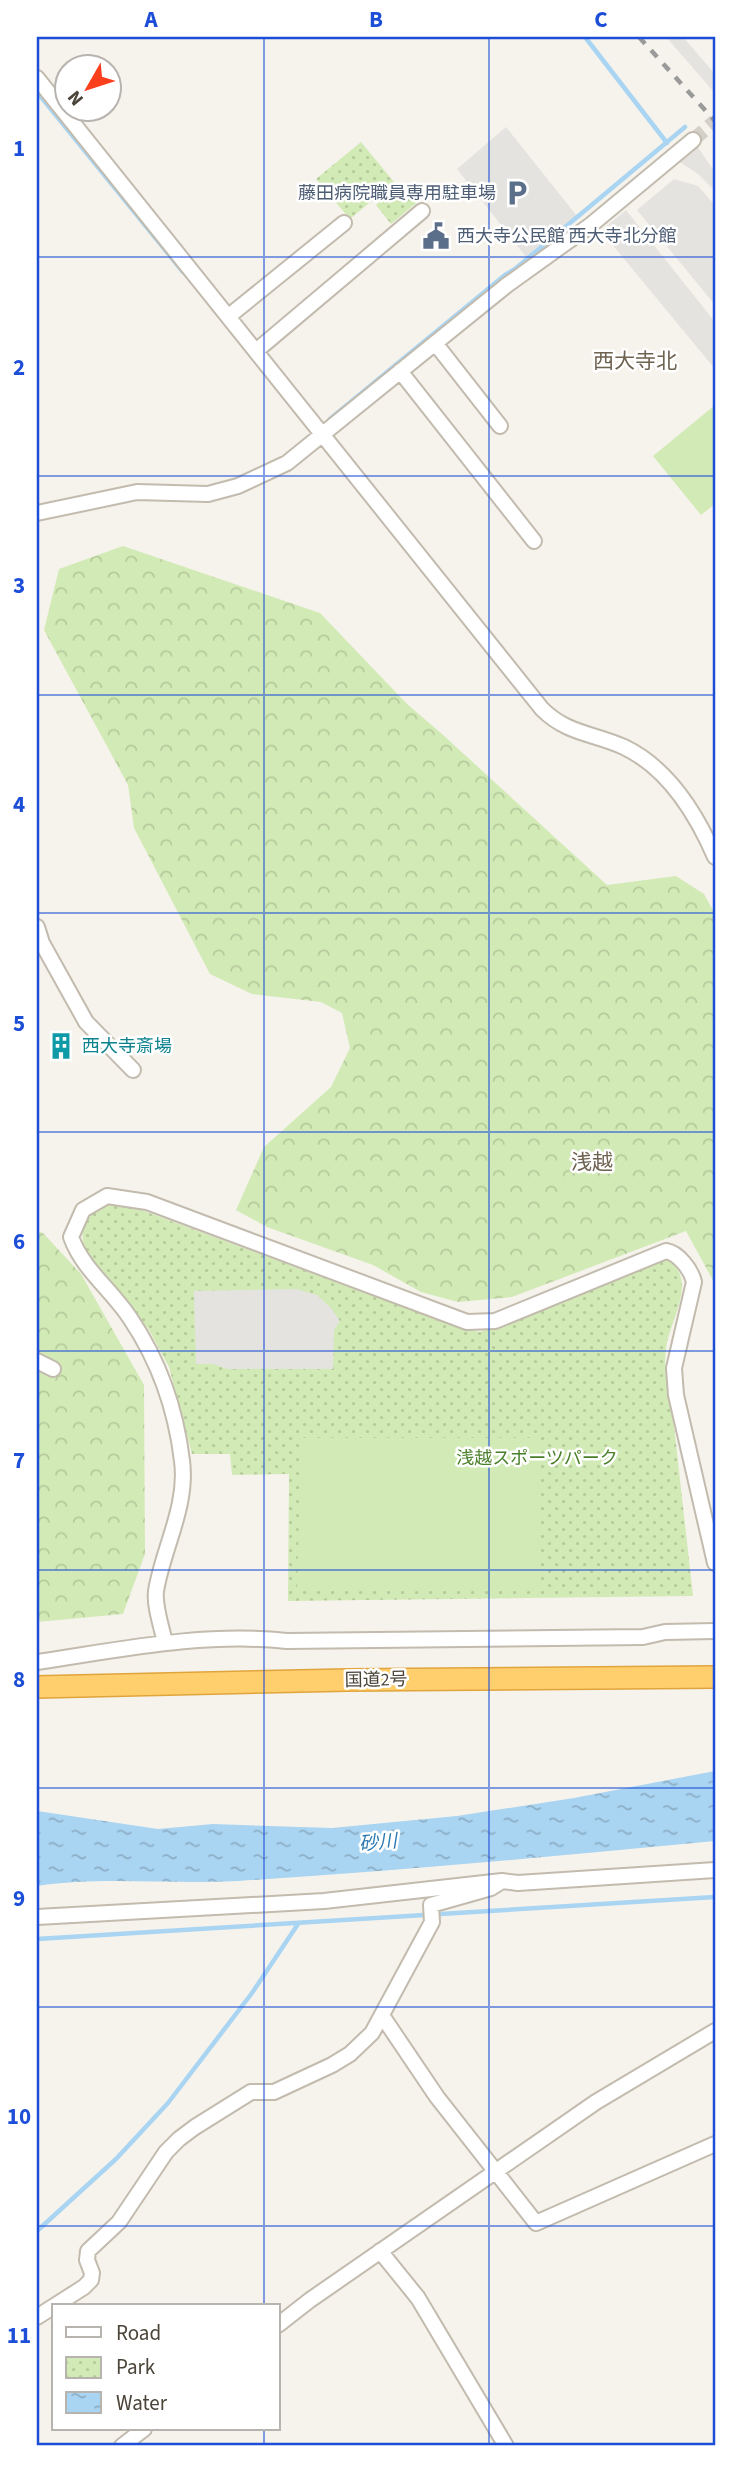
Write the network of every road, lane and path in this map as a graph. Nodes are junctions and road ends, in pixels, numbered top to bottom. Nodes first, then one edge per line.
1 (37, 78) edge
2 (693, 140) tunnel mouth
3 (422, 211) dead end
4 (344, 223) dead end
5 (229, 316) junction
6 (435, 343) junction
7 (256, 351) junction
8 (400, 372) junction
9 (500, 426) dead end
10 (322, 433) junction
11 (37, 513) edge
12 (534, 541) dead end
13 (715, 857) edge
14 (37, 927) edge
15 (133, 1070) dead end
16 (37, 1361) edge
17 (53, 1369) dead end
18 (715, 1563) edge
19 (715, 1631) edge
20 (165, 1643) junction
21 (37, 1661) edge
22 (715, 1677) edge
23 (37, 1687) edge
24 (715, 1870) edge
25 (502, 1881) junction
26 (37, 1917) edge
27 (383, 2017) junction
28 (715, 2031) edge
29 (715, 2144) edge
30 (496, 2173) junction
31 (380, 2251) junction
32 (57, 2304) edge
33 (52, 2307) edge
34 (37, 2317) edge
35 (280, 2324) edge
36 (143, 2430) edge
37 (122, 2446) edge
38 (506, 2446) edge

1 - 5 street
2 - 6 street
3 - 7 street
4 - 5 street
5 - 7 street
6 - 8 street
6 - 9 street
7 - 10 street
8 - 10 street
8 - 12 street
10 - 11 street
10 - 13 street
14 - 15 street
16 - 17 street
18 - 20 street
19 - 20 street
20 - 21 street
22 - 23 highway, 国道2号
24 - 25 street
25 - 26 street
25 - 27 street
27 - 30 street
27 - 32 street
28 - 30 street
29 - 30 street
30 - 31 street
31 - 35 street
31 - 38 street
33 - 34 street
36 - 37 street

